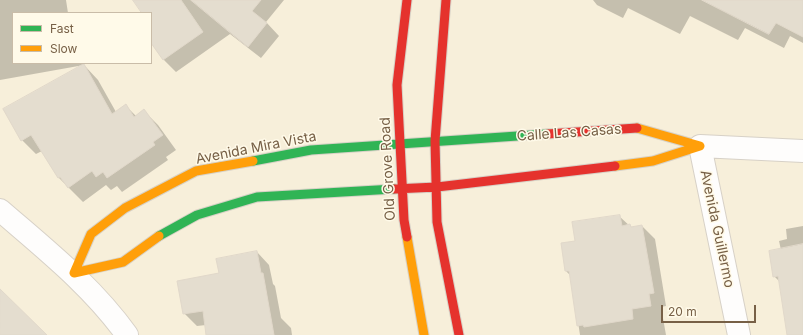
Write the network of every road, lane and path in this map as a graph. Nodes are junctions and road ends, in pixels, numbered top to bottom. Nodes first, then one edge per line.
1 (408, 0) edge
2 (446, 0) edge
3 (435, 141) junction
4 (401, 144) junction
5 (700, 146) junction
6 (803, 151) edge
7 (437, 187) junction
8 (403, 189) junction
9 (0, 210) edge
10 (74, 273) junction
11 (127, 335) edge
12 (424, 335) edge
13 (459, 335) edge
14 (739, 335) edge

1 - 4 street, Old Grove Road
2 - 3 street
3 - 4 street, Avenida Mira Vista
3 - 5 street, Calle Las Casas
3 - 7 street
4 - 8 street, Old Grove Road
4 - 10 street, Avenida Mira Vista
5 - 6 street, Calle Las Casas
5 - 7 street, Calle Las Casas
5 - 14 street, Avenida Guillermo
7 - 8 street
7 - 13 street
8 - 10 street
8 - 12 street, Old Grove Road
9 - 10 street
10 - 11 street

